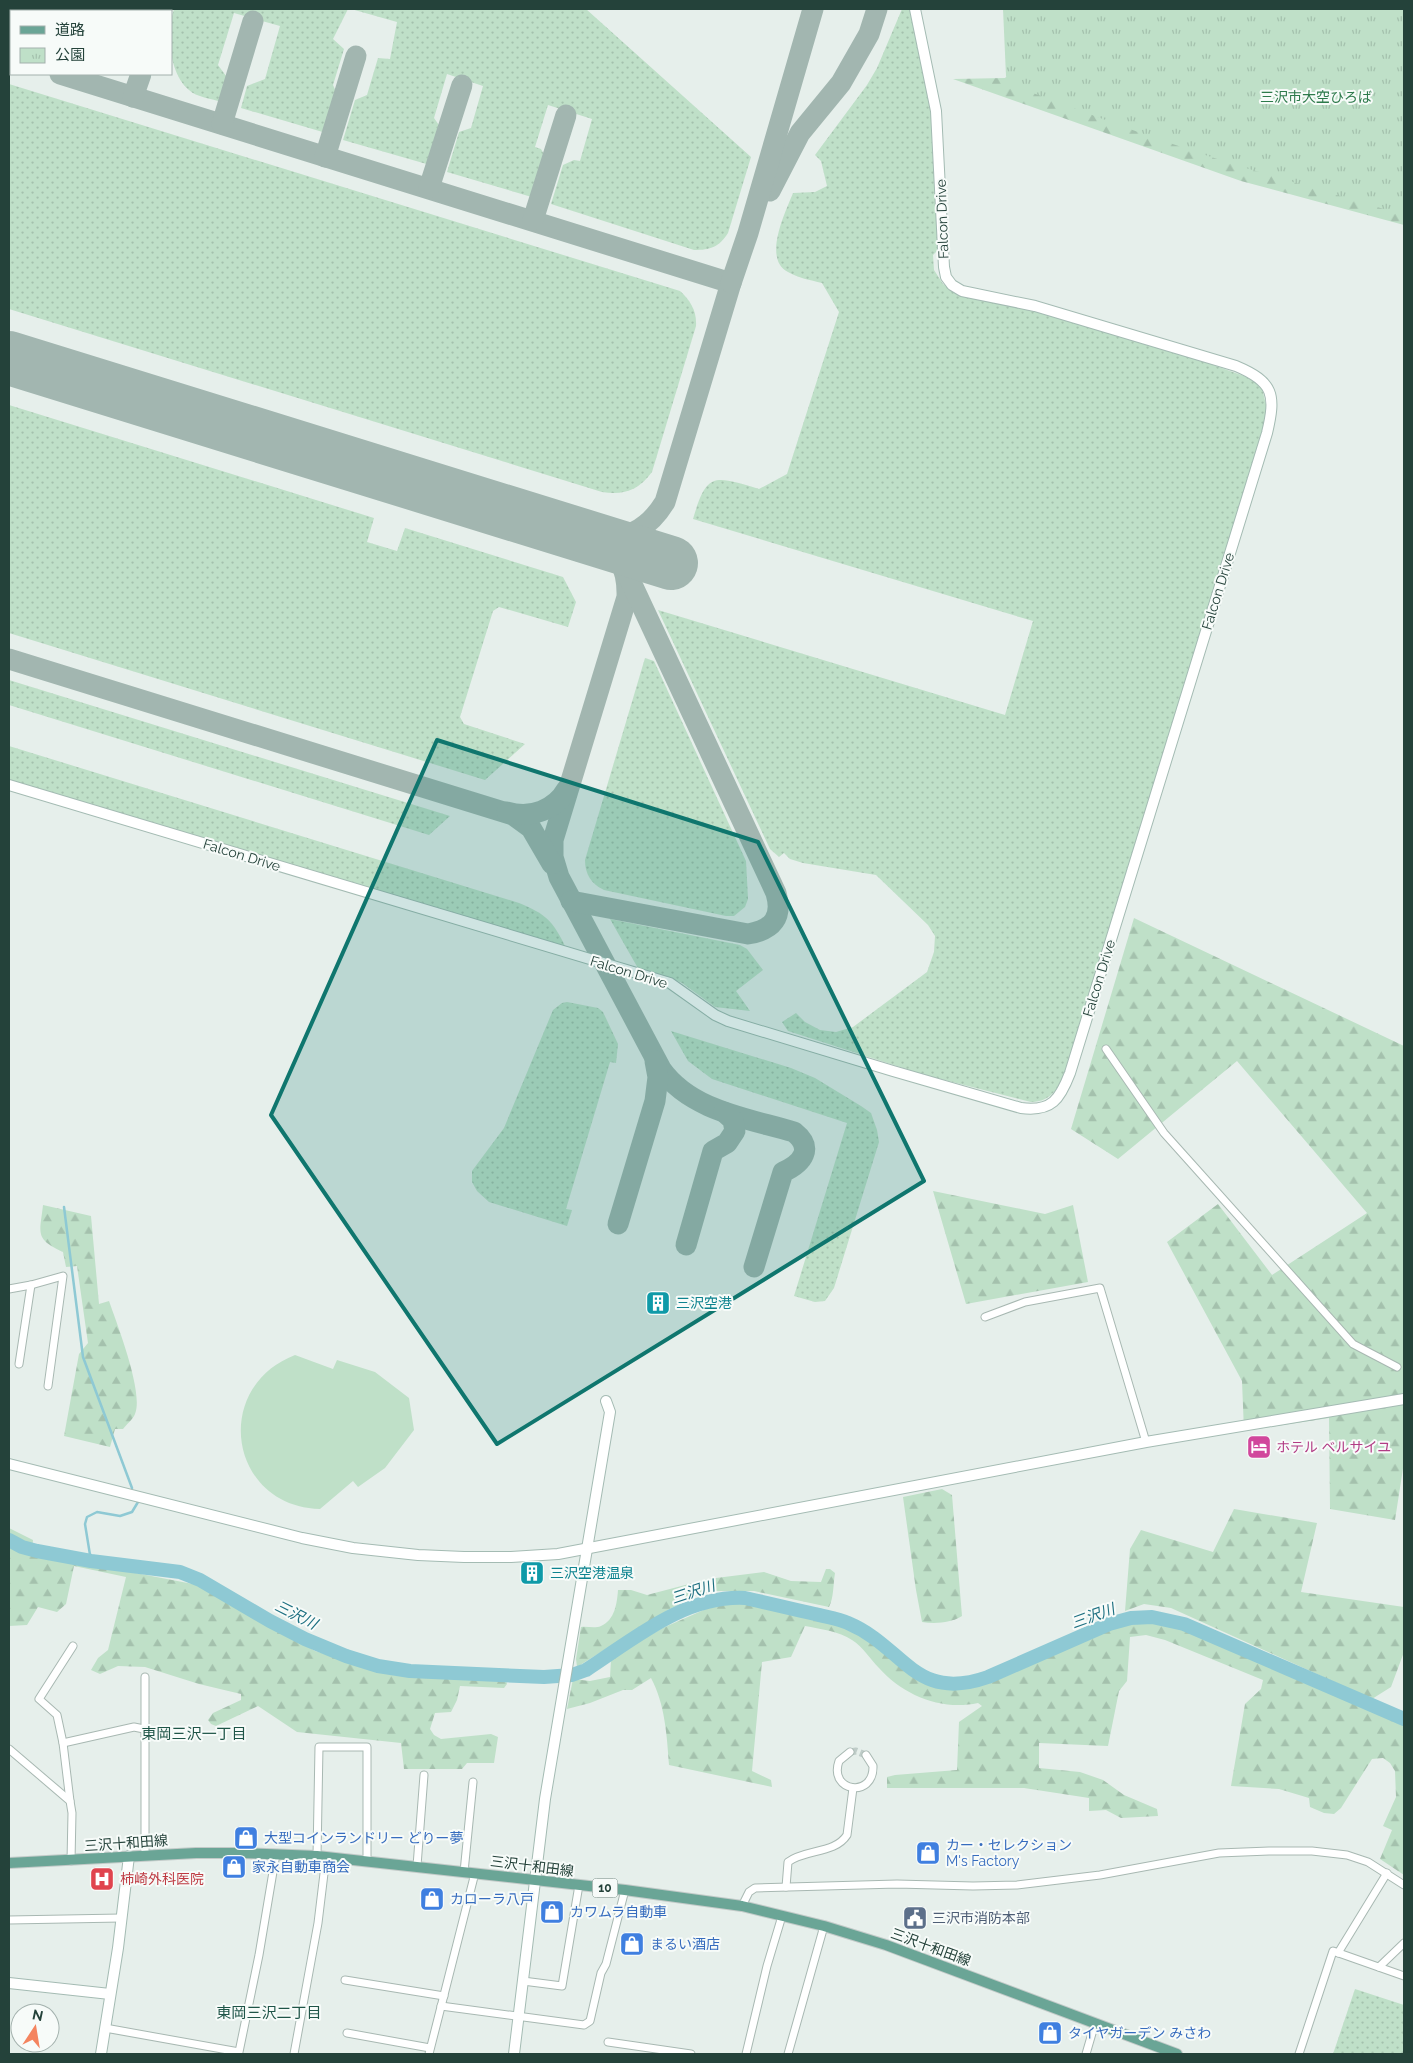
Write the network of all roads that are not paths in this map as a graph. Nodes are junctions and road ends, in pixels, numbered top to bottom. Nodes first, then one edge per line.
1 (915, 9) edge
2 (9, 785) edge
3 (1106, 1050) dead end
4 (31, 1286) junction
5 (9, 1289) edge
6 (985, 1317) dead end
7 (19, 1364) dead end
8 (1397, 1367) dead end
9 (48, 1386) dead end
10 (1404, 1399) edge
11 (606, 1401) dead end
12 (1146, 1442) junction
13 (9, 1464) edge
14 (586, 1548) junction
15 (73, 1646) dead end
16 (145, 1677) dead end
17 (144, 1729) junction
18 (63, 1743) junction
19 (9, 1749) edge
20 (850, 1752) dead end
21 (866, 1755) dead end
22 (424, 1775) dead end
23 (473, 1782) dead end
24 (853, 1788) junction
25 (70, 1801) junction
26 (276, 1854) junction
27 (145, 1855) junction
28 (129, 1856) junction
29 (322, 1857) junction
30 (71, 1861) junction
31 (367, 1861) junction
32 (9, 1863) edge
33 (417, 1866) junction
34 (464, 1872) junction
35 (476, 1873) junction
36 (1387, 1873) junction
37 (535, 1880) junction
38 (579, 1885) junction
39 (1404, 1885) edge
40 (786, 1887) junction
41 (625, 1890) junction
42 (742, 1906) junction
43 (782, 1916) junction
44 (121, 1918) junction
45 (9, 1920) edge
46 (824, 1926) junction
47 (1404, 1943) edge
48 (1338, 1953) junction
49 (1379, 1967) junction
50 (1404, 1976) edge
51 (345, 1980) dead end
52 (523, 1981) junction
53 (9, 1984) edge
54 (110, 1994) junction
55 (444, 1996) junction
56 (441, 2006) junction
57 (518, 2017) junction
58 (1095, 2023) junction
59 (105, 2028) junction
60 (347, 2033) dead end
61 (608, 2042) dead end
62 (429, 2051) edge
63 (101, 2054) edge
64 (294, 2054) edge
65 (514, 2054) edge
66 (690, 2054) edge
67 (746, 2054) edge
68 (789, 2054) edge
69 (1086, 2054) edge
70 (1177, 2054) edge
71 (1299, 2054) edge

1 - 2 street, Falcon Drive
3 - 8 street
4 - 5 street
4 - 7 street
4 - 9 street
6 - 12 street
10 - 12 street
11 - 14 street
12 - 14 street
13 - 14 street
14 - 37 street
15 - 18 street
16 - 17 street
17 - 18 street
17 - 27 street
18 - 25 street
19 - 25 street
20 - 24 street
21 - 24 street
22 - 33 street
23 - 34 street
24 - 40 street
25 - 30 street
26 - 27 main road, 三沢十和田線 / 10
26 - 29 main road, 三沢十和田線 / 10
26 - 59 street
27 - 28 main road, 三沢十和田線 / 10
28 - 30 main road, 三沢十和田線 / 10
28 - 44 street
29 - 31 main road, 三沢十和田線 / 10
29 - 31 street
29 - 64 street
30 - 32 main road, 三沢十和田線 / 10
31 - 33 main road, 三沢十和田線 / 10
33 - 34 main road, 三沢十和田線 / 10
34 - 35 main road, 三沢十和田線 / 10
35 - 37 main road, 三沢十和田線 / 10
35 - 55 street
36 - 39 street
36 - 40 street
36 - 48 street
37 - 38 main road, 三沢十和田線 / 10
37 - 52 street
38 - 41 main road, 三沢十和田線 / 10
38 - 52 street
40 - 42 street
41 - 42 main road, 三沢十和田線 / 10
41 - 57 street
42 - 43 main road, 三沢十和田線 / 10
43 - 46 main road, 三沢十和田線 / 10
43 - 67 street
44 - 45 street
44 - 54 street
46 - 58 main road, 三沢十和田線 / 10
46 - 68 street
47 - 49 street
48 - 49 street
48 - 71 street
49 - 50 street
51 - 55 street
52 - 57 street
53 - 54 street
54 - 59 street
55 - 56 street
56 - 57 street
56 - 62 street
57 - 65 street
58 - 69 street
58 - 70 main road, 三沢十和田線 / 10
59 - 63 street
60 - 62 street
61 - 66 street

